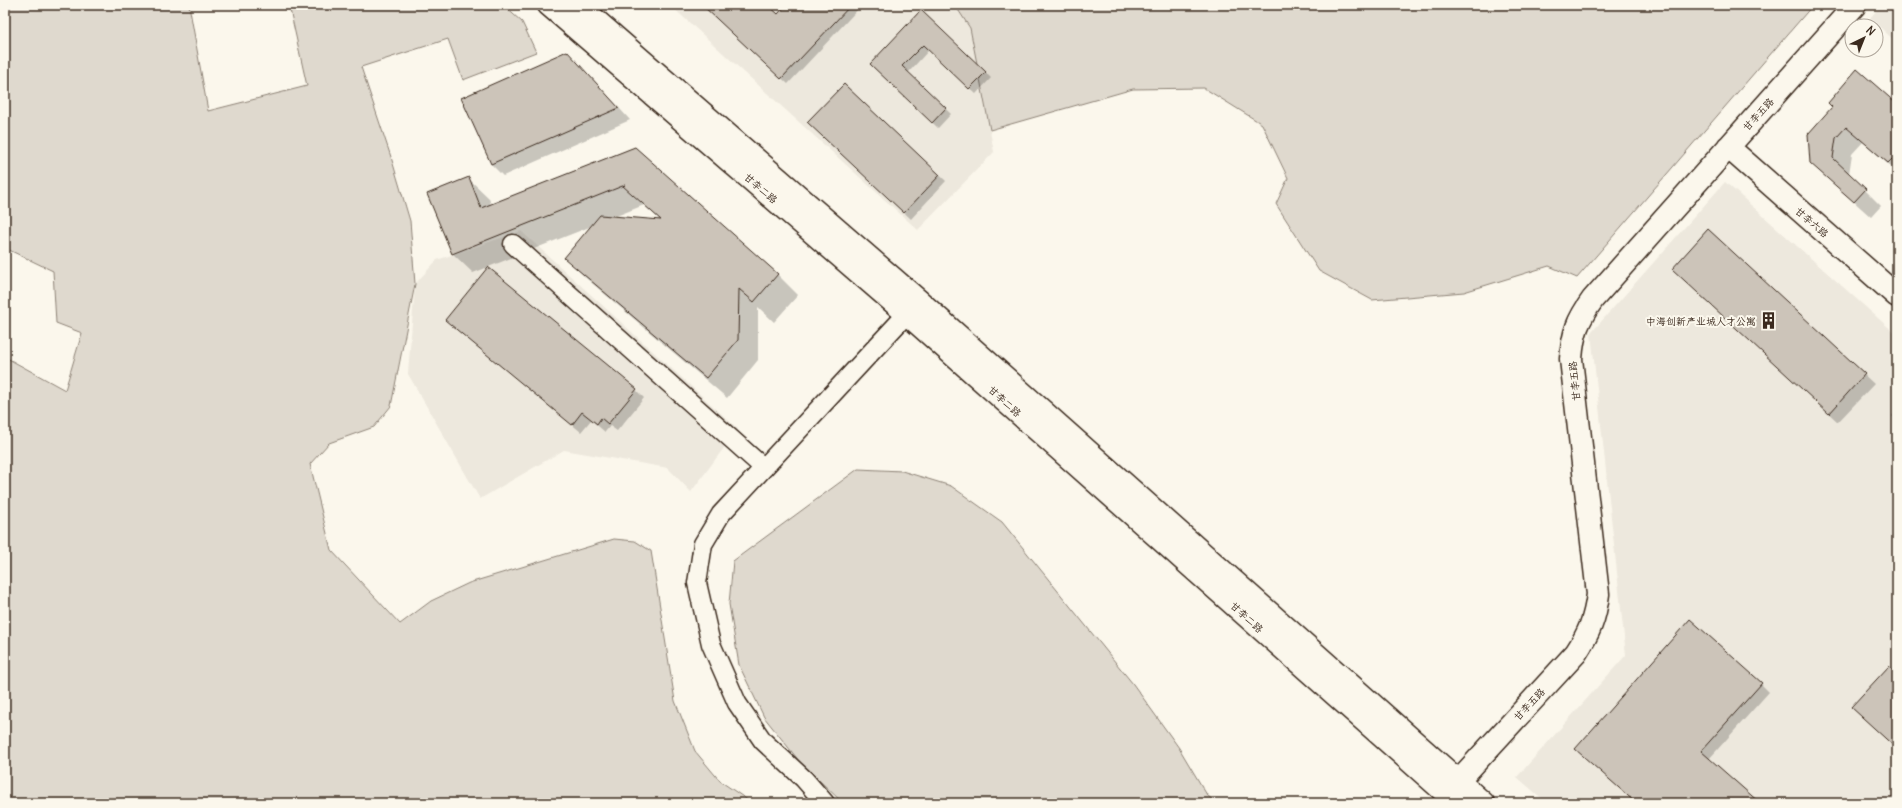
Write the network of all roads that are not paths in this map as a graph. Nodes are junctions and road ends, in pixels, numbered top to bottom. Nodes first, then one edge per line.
1 (549, 5) edge
2 (578, 5) edge
3 (1855, 5) edge
4 (1728, 147) junction
5 (513, 244) dead end
6 (1897, 296) edge
7 (913, 307) junction
8 (764, 468) junction
9 (1450, 795) edge
10 (825, 803) edge
11 (1483, 803) edge

1 - 7 main road, 甘李二路
2 - 7 main road, 甘李二路
3 - 4 main road, 甘李五路
4 - 6 main road, 甘李六路
4 - 9 main road, 甘李五路
5 - 8 street
7 - 8 street
7 - 9 main road, 甘李二路
8 - 10 street
9 - 11 main road, 甘李二路

